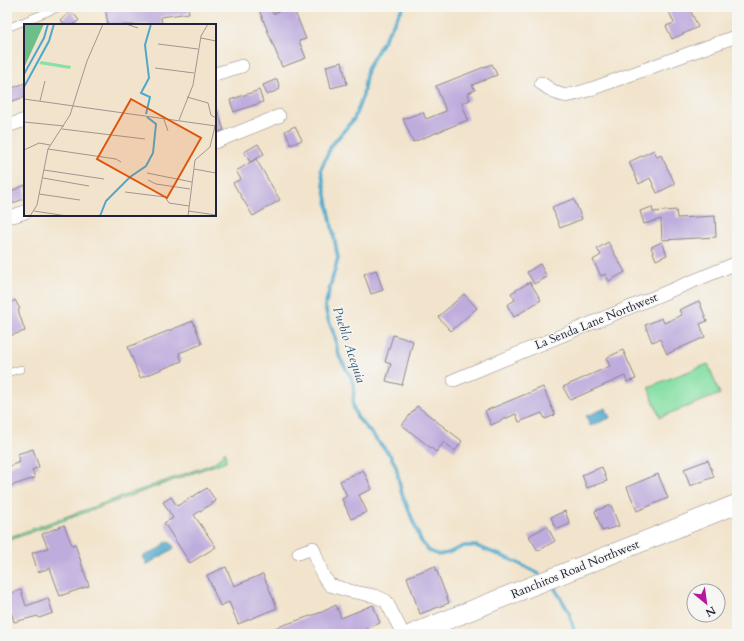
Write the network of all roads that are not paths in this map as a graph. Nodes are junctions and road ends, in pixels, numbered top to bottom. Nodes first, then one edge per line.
1 (60, 7) edge
2 (7, 28) edge
3 (737, 36) edge
4 (242, 66) dead end
5 (216, 74) edge
6 (541, 83) dead end
7 (279, 116) dead end
8 (24, 120) edge
9 (7, 126) edge
10 (216, 142) edge
11 (24, 212) edge
12 (7, 215) edge
13 (737, 263) edge
14 (21, 369) dead end
15 (7, 373) edge
16 (454, 380) dead end
17 (737, 504) edge
18 (299, 554) dead end
19 (403, 634) edge
20 (412, 634) edge

1 - 2 lane
3 - 6 street
4 - 5 street
7 - 10 street
8 - 9 street
11 - 12 street
13 - 16 street, La Senda Lane Northwest
14 - 15 lane
17 - 20 street, Ranchitos Road Northwest
18 - 19 street

